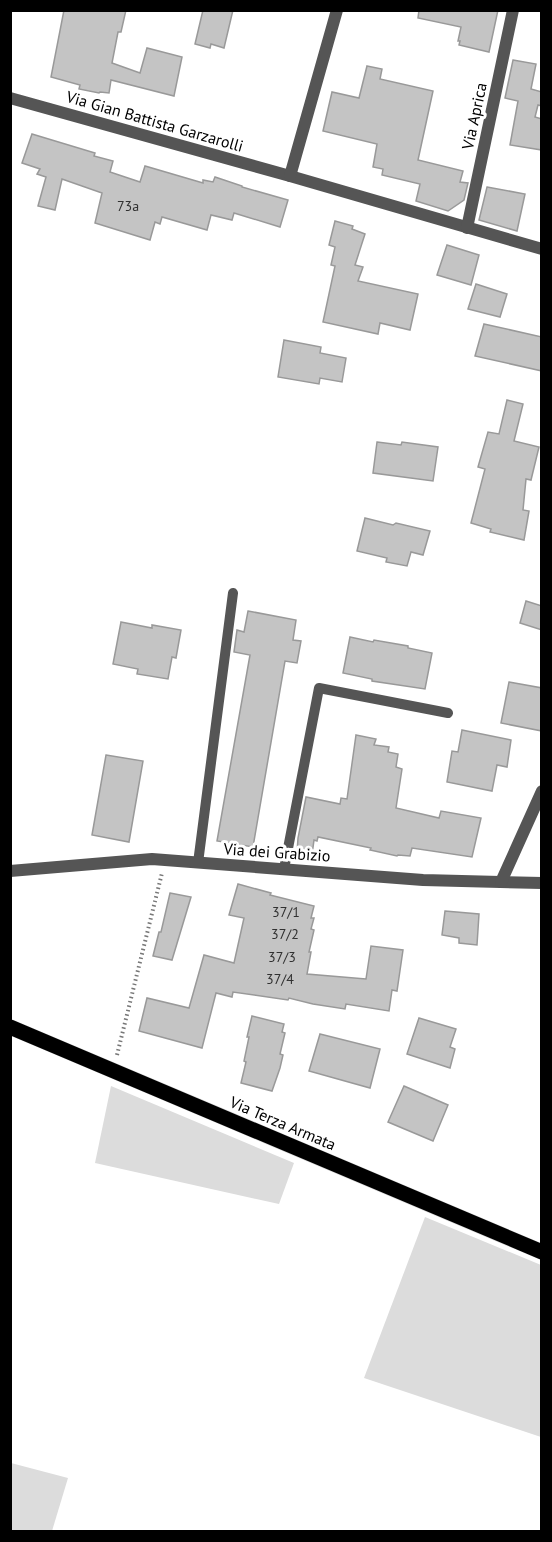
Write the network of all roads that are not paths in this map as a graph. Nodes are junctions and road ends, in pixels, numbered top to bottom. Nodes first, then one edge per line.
1 (337, 10) edge
2 (513, 10) edge
3 (10, 98) edge
4 (290, 176) junction
5 (466, 228) junction
6 (542, 249) edge
7 (233, 593) dead end
8 (448, 713) dead end
9 (542, 791) edge
10 (198, 863) junction
11 (284, 869) junction
12 (10, 871) edge
13 (501, 882) junction
14 (542, 883) edge
15 (10, 1027) edge
16 (542, 1252) edge

1 - 4 street
2 - 5 street, Via Aprica
3 - 4 street, Via Gian Battista Garzarolli
4 - 5 street, Via Gian Battista Garzarolli
5 - 6 street, Via Gian Battista Garzarolli
7 - 10 lane
8 - 11 lane
9 - 13 street
10 - 11 street, Via dei Grabizio
10 - 12 street, Via dei Grabizio
11 - 13 street, Via dei Grabizio
13 - 14 street, Via dei Grabizio
15 - 16 main road, Via Terza Armata

